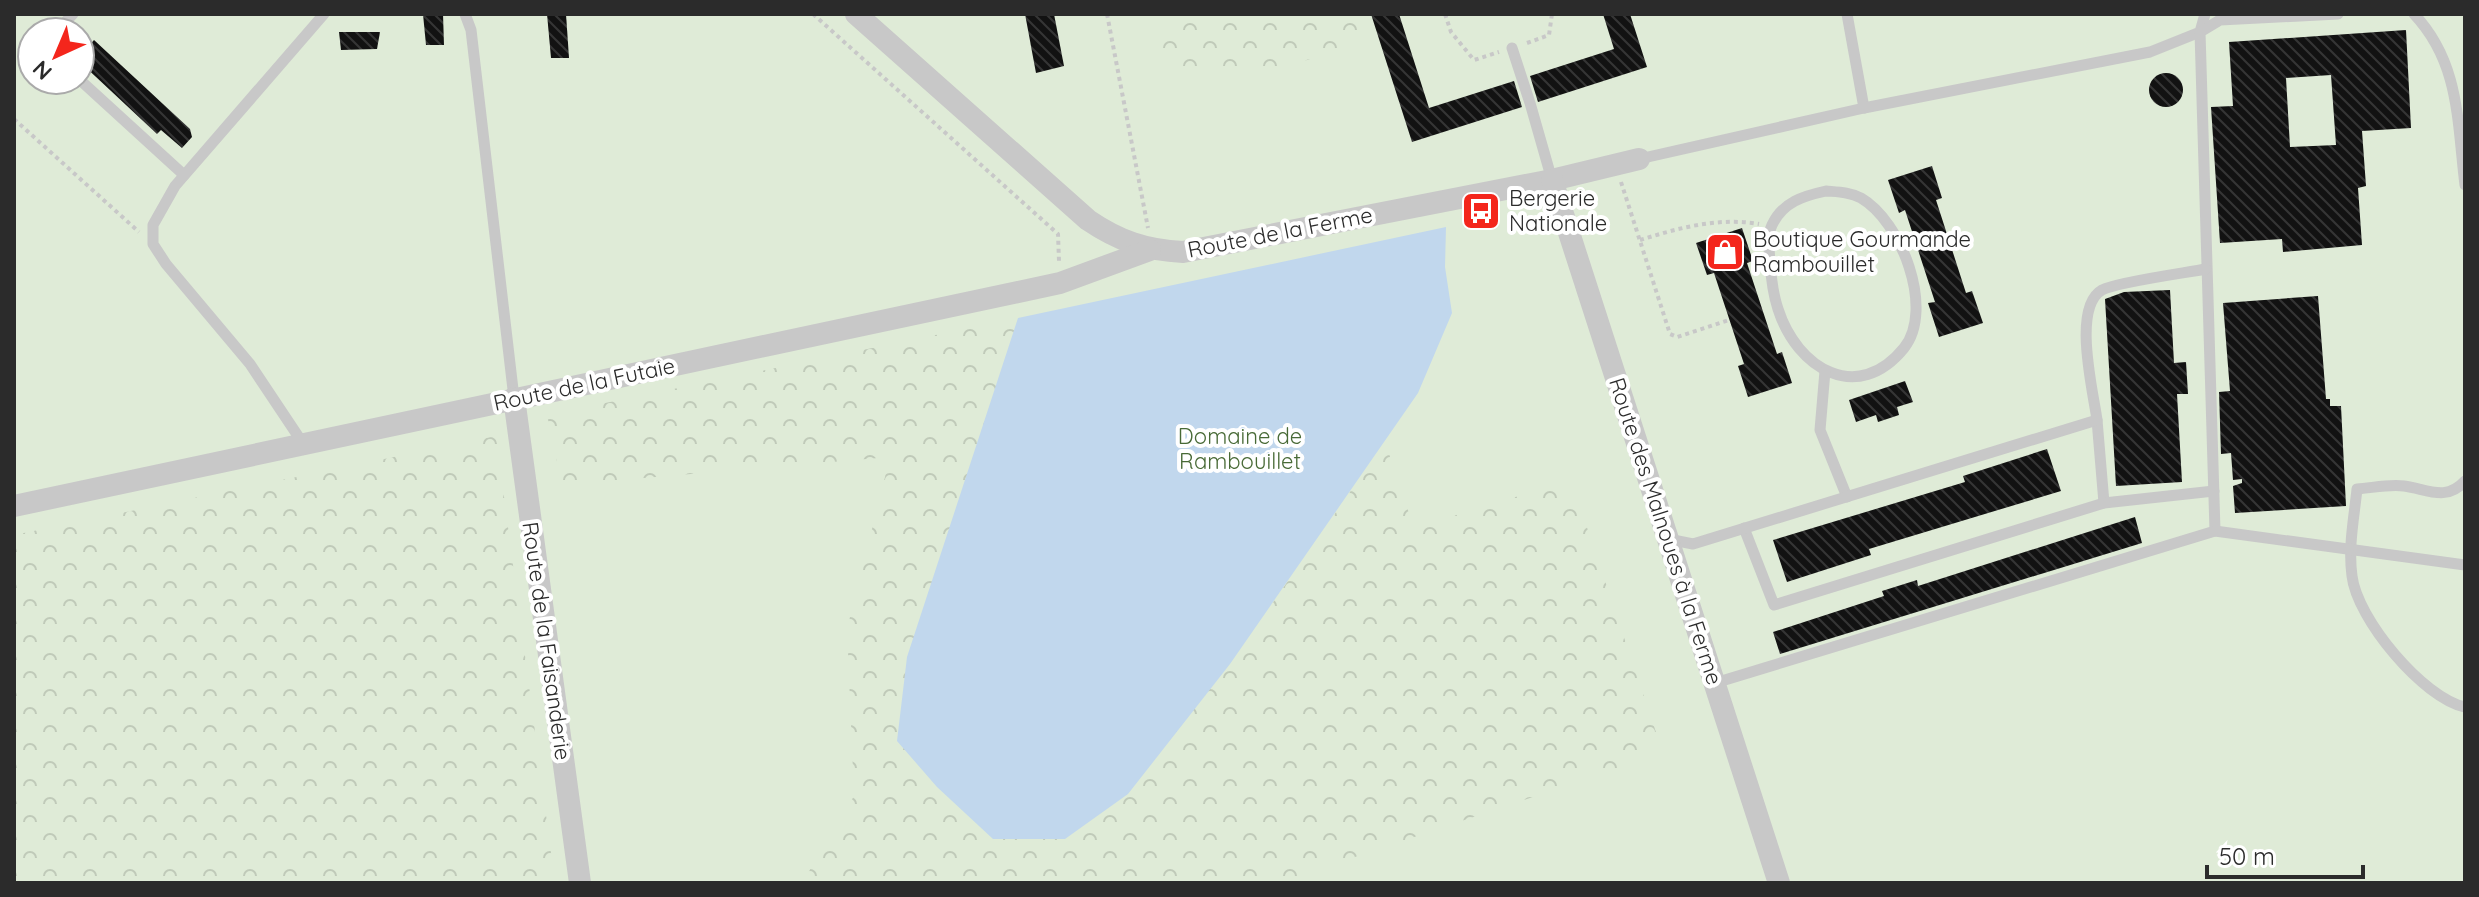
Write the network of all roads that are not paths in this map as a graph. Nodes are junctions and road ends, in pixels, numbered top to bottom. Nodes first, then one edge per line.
1 (324, 14) edge
2 (465, 14) edge
3 (856, 14) edge
4 (1847, 14) edge
5 (2205, 14) edge
6 (2338, 14) edge
7 (2414, 14) edge
8 (2200, 32) junction
9 (1512, 48) road end
10 (96, 95) edge
11 (1864, 108) junction
12 (1639, 159) joint
13 (184, 175) junction
14 (1552, 180) junction
15 (2465, 185) edge
16 (1150, 250) junction
17 (2206, 269) junction
18 (1825, 371) junction
19 (514, 398) junction
20 (2097, 420) junction
21 (304, 446) junction
22 (2465, 481) edge
23 (2214, 491) junction
24 (1847, 497) junction
25 (2104, 503) junction
26 (14, 506) edge
27 (1744, 528) junction
28 (2215, 531) junction
29 (1668, 539) junction
30 (2351, 550) junction
31 (2465, 565) edge
32 (1715, 683) junction
33 (2465, 707) edge
34 (580, 883) edge
35 (1779, 883) edge

1 - 13 lane
2 - 19 lane
3 - 16 street, Route de la Ferme
4 - 11 lane
5 - 8 lane
6 - 8 lane
7 - 15 lane
8 - 11 lane
8 - 17 lane
9 - 14 lane
10 - 13 lane
11 - 12 lane
12 - 14 street, Route de la Ferme
13 - 21 lane
14 - 16 street, Route de la Ferme
14 - 29 street, Route des Malnoues à la Ferme
16 - 19 street, Route de la Futaie
17 - 20 lane
17 - 23 lane
18 - 18 lane
18 - 24 lane
19 - 21 street, Route de la Futaie
19 - 34 street, Route de la Faisanderie
20 - 24 lane
20 - 25 lane
21 - 26 street, Route de la Futaie
22 - 30 lane
23 - 25 lane
23 - 28 lane
24 - 27 lane
25 - 27 lane
27 - 29 lane
28 - 30 lane
28 - 32 lane
29 - 32 street, Route des Malnoues à la Ferme
30 - 31 lane
30 - 33 lane
32 - 35 street, Route des Malnoues à la Ferme

